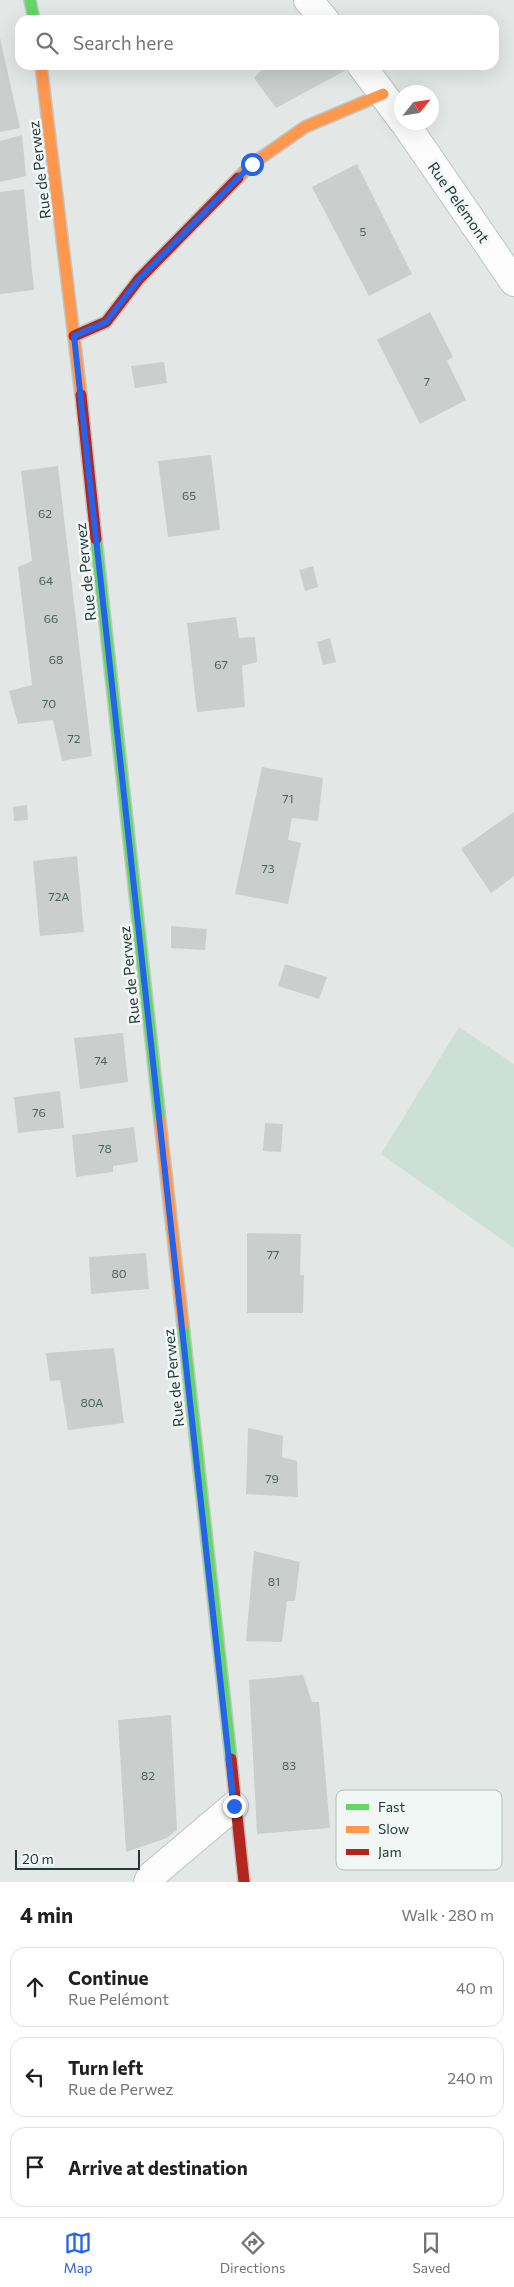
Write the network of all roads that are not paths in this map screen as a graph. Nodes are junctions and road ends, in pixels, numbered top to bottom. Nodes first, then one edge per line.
1 (30, 0) edge
2 (308, 0) edge
3 (33, 15) edge
4 (321, 15) edge
5 (42, 70) edge
6 (365, 70) edge
7 (384, 94) junction
8 (394, 109) edge
9 (408, 130) edge
10 (514, 282) edge
11 (74, 336) junction
12 (234, 1806) junction
13 (148, 1882) edge
14 (244, 1882) edge

1 - 3 street
2 - 4 street
5 - 11 street, Rue de Perwez
6 - 7 street, Rue Pelémont
7 - 8 street, Rue Pelémont
7 - 11 street
9 - 10 street, Rue Pelémont
11 - 12 street, Rue de Perwez
12 - 13 street
12 - 14 street, Rue de Perwez

